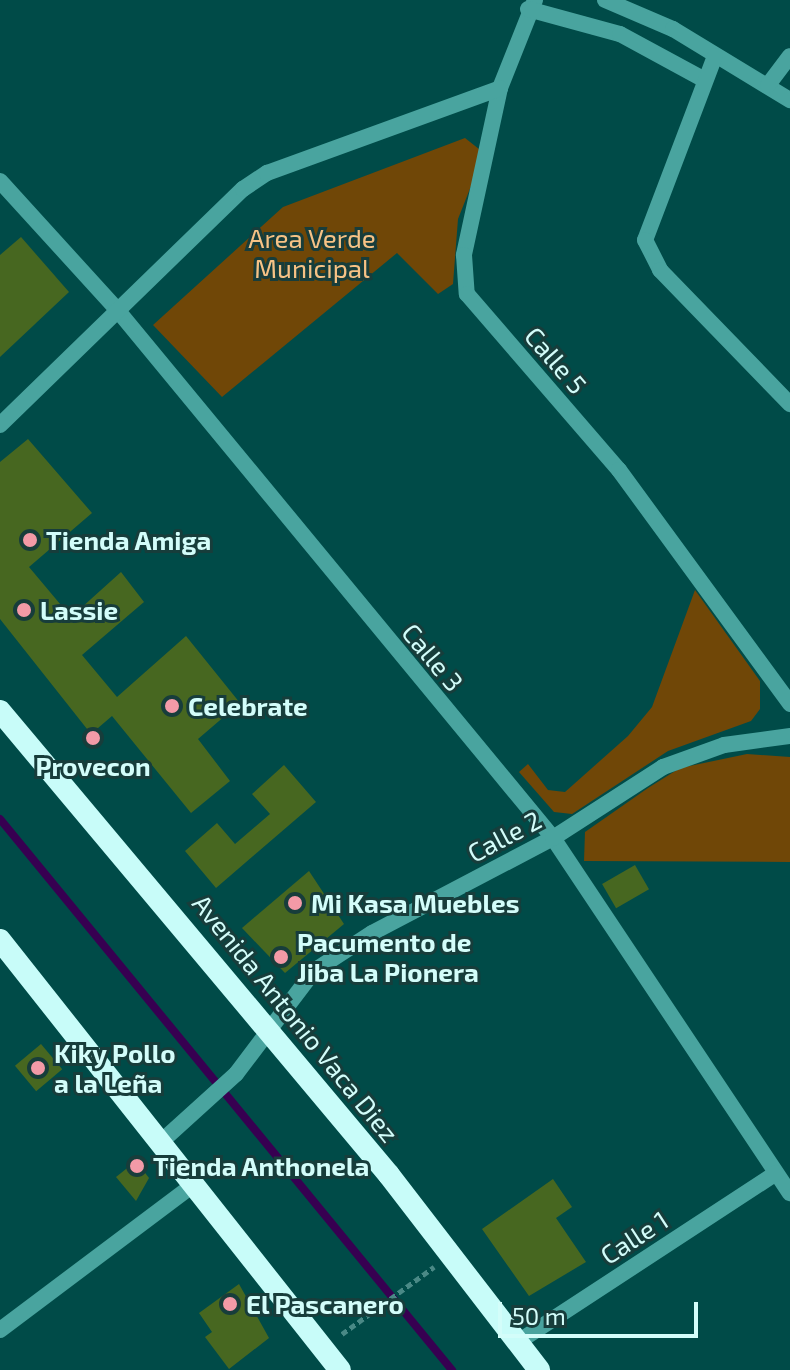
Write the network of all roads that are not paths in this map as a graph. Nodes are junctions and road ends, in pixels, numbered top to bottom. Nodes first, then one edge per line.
1 (605, 0) edge
2 (532, 4) edge
3 (715, 56) junction
4 (790, 56) edge
5 (701, 78) junction
6 (768, 85) junction
7 (500, 88) junction
8 (790, 100) edge
9 (0, 181) edge
10 (119, 312) junction
11 (790, 404) edge
12 (0, 425) edge
13 (790, 704) edge
14 (0, 711) edge
15 (790, 736) edge
16 (553, 838) junction
17 (0, 940) edge
18 (272, 1032) junction
19 (162, 1141) junction
20 (776, 1173) junction
21 (196, 1183) junction
22 (790, 1193) edge
23 (0, 1330) edge
24 (518, 1342) junction
25 (340, 1370) edge
26 (539, 1370) edge

1 - 3 street
2 - 5 street
2 - 7 street, Calle 5
3 - 5 street
3 - 6 street
4 - 6 street
5 - 11 street
6 - 8 street
7 - 10 street
7 - 13 street, Calle 5
9 - 10 street, Calle 3
10 - 12 street
10 - 16 street, Calle 3
14 - 18 highway, Avenida Antonio Vaca Diez
15 - 16 street, Calle 2
16 - 18 street, Calle 2
16 - 20 street, Calle 3
17 - 19 highway
18 - 19 street, Calle 2
18 - 24 highway, Avenida Antonio Vaca Diez
19 - 21 highway
20 - 22 street, Calle 3
20 - 24 street, Calle 1
21 - 23 street
21 - 25 highway
24 - 26 highway, Avenida Antonio Vaca Diez

